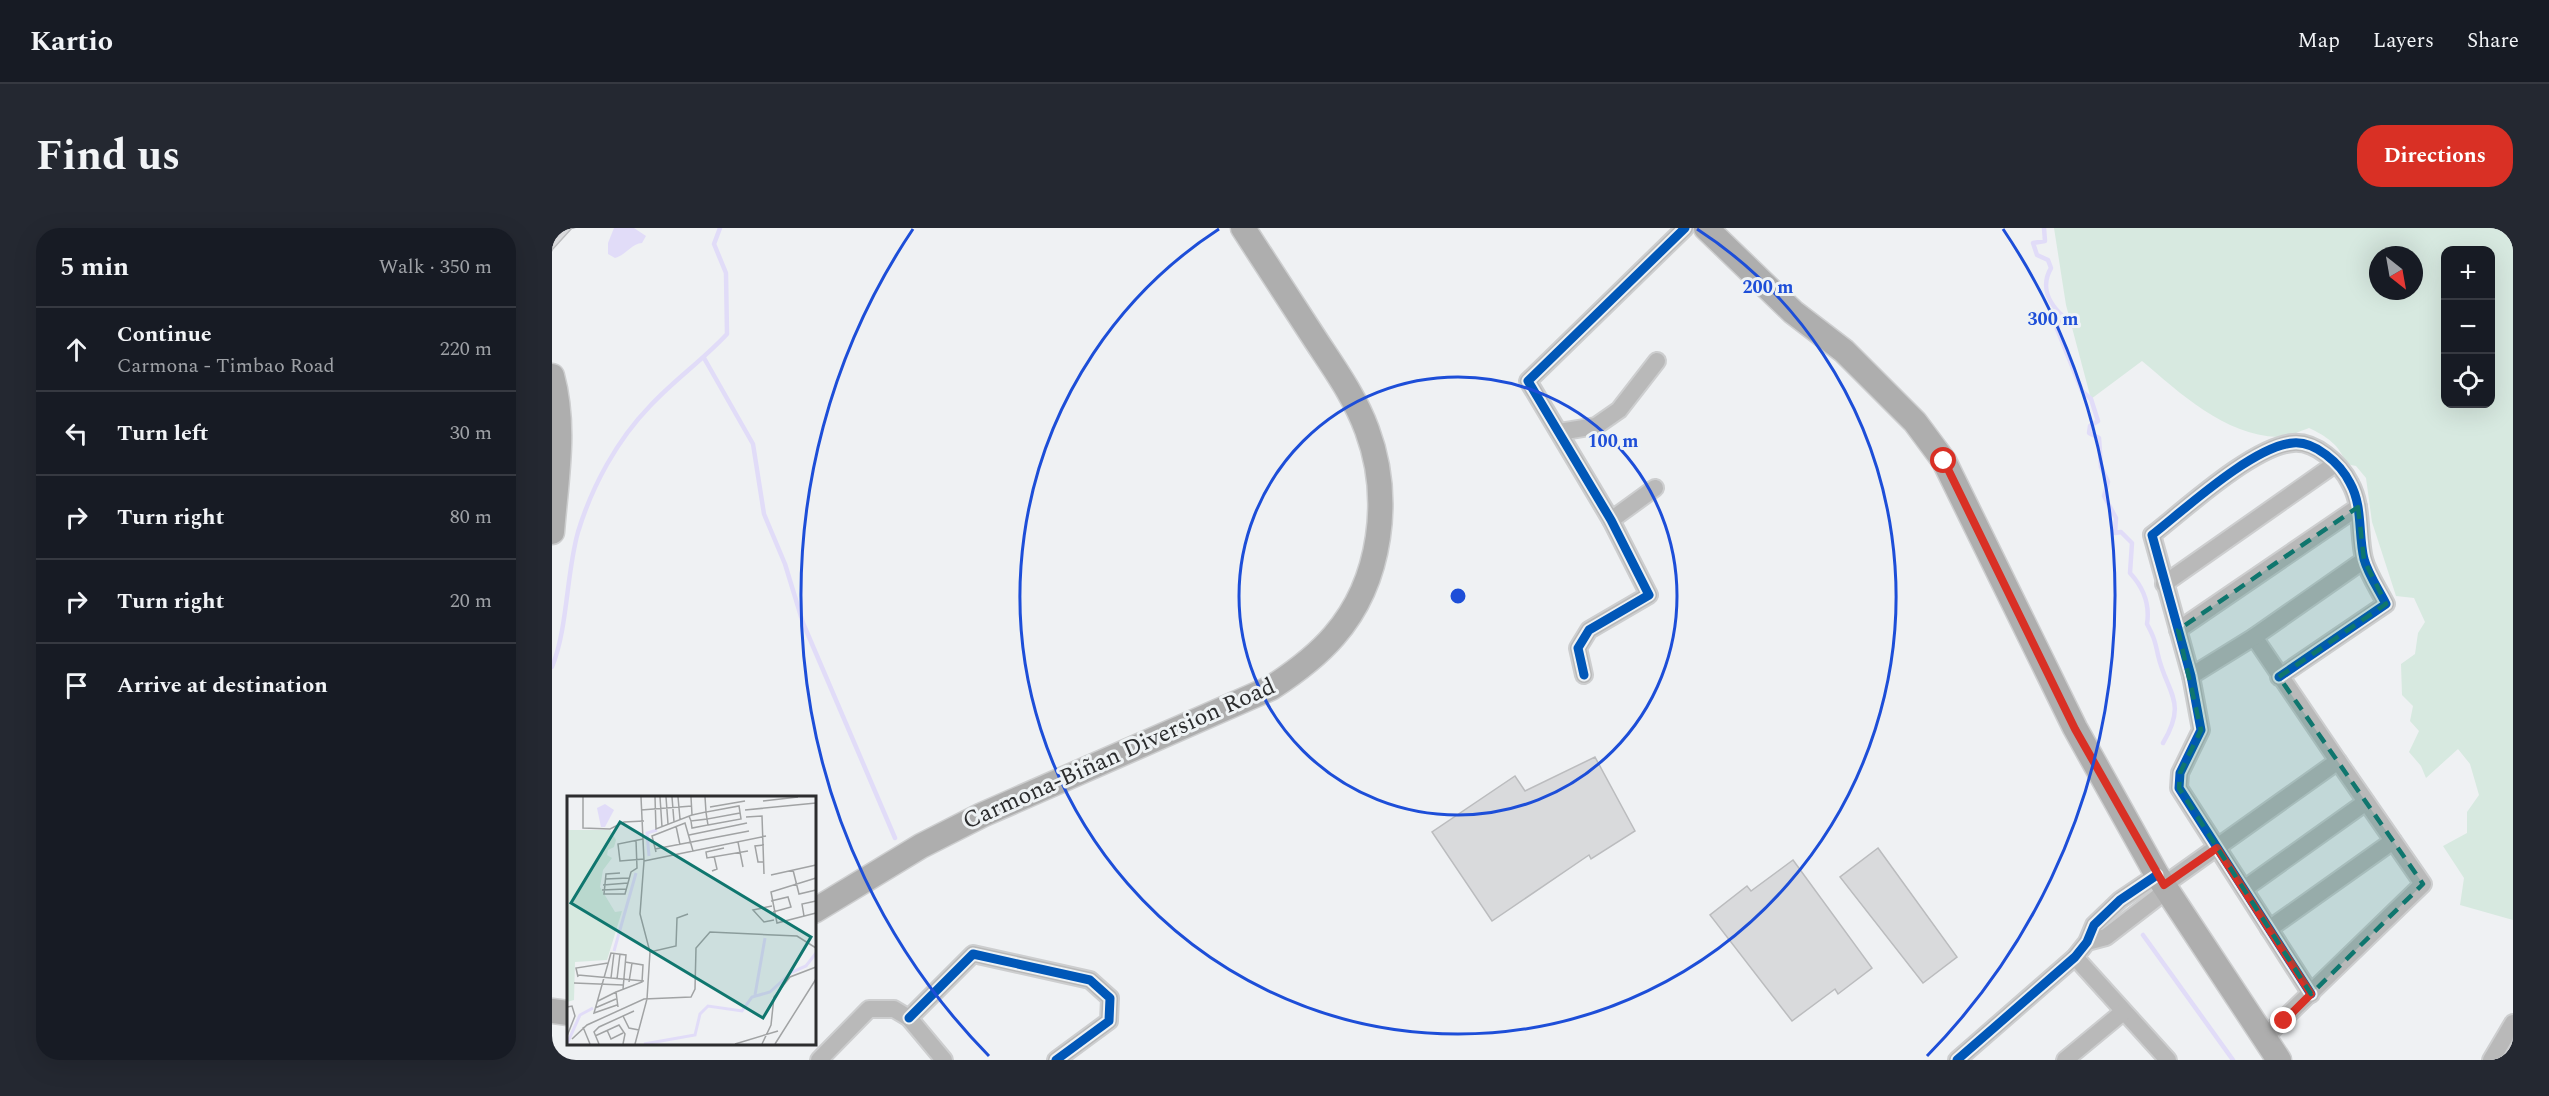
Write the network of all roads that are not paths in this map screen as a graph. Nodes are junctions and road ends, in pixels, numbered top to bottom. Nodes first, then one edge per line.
1 (1243, 228) edge
2 (1685, 228) edge
3 (1706, 228) edge
4 (1658, 361) dead end
5 (552, 376) edge
6 (1559, 432) junction
7 (2335, 464) junction
8 (1655, 488) dead end
9 (2358, 507) junction
10 (1611, 520) junction
11 (552, 532) edge
12 (2364, 560) junction
13 (2164, 584) junction
14 (2178, 630) junction
15 (2254, 636) junction
16 (1584, 675) dead end
17 (2191, 676) junction
18 (2279, 677) junction
19 (2338, 761) junction
20 (2366, 802) junction
21 (2393, 841) junction
22 (2217, 848) junction
23 (2162, 883) junction
24 (2244, 889) junction
25 (816, 910) edge
26 (2269, 929) junction
27 (2075, 957) junction
28 (2311, 994) junction
29 (552, 1011) edge
30 (2123, 1012) junction
31 (567, 1013) edge
32 (909, 1018) junction
33 (2513, 1023) edge
34 (2264, 1038) junction
35 (819, 1060) edge
36 (944, 1060) edge
37 (1056, 1060) edge
38 (1957, 1060) edge
39 (2065, 1060) edge
40 (2168, 1060) edge
41 (2278, 1060) edge
42 (2491, 1060) edge

1 - 25 main road, Carmona-Biñan Diversion Road
2 - 6 street
3 - 23 main road
4 - 6 street
5 - 11 main road
6 - 10 street
7 - 9 street
7 - 13 street
7 - 13 street
8 - 10 street
9 - 12 street
9 - 14 street
10 - 16 street
12 - 15 street
12 - 18 street
13 - 14 street
14 - 17 street
15 - 17 street
15 - 18 street
17 - 22 street
18 - 19 street
19 - 20 street
19 - 22 street
20 - 21 street
20 - 24 street
21 - 26 street
21 - 28 street
22 - 23 street
22 - 24 street
23 - 27 street
23 - 34 main road
24 - 26 street
26 - 28 street
27 - 30 street
27 - 38 street
28 - 34 street
29 - 31 main road
30 - 39 street
30 - 40 street
32 - 35 street
32 - 36 street
32 - 37 street
33 - 42 street
34 - 41 main road

